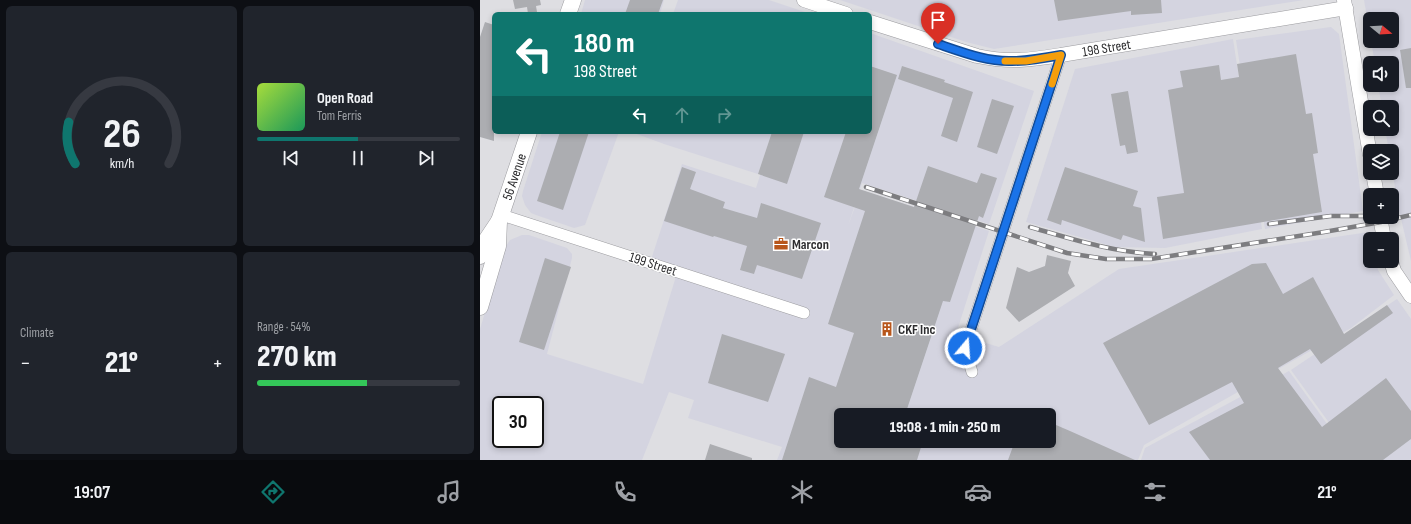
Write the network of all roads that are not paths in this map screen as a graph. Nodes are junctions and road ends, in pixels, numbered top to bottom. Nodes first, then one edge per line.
1 (573, 0) edge
2 (804, 0) edge
3 (1345, 4) edge
4 (569, 12) edge
5 (840, 12) edge
6 (872, 23) edge
7 (1061, 55) junction
8 (528, 134) edge
9 (1368, 144) edge
10 (501, 218) junction
11 (480, 256) edge
12 (1393, 268) edge
13 (1411, 296) edge
14 (480, 307) edge
15 (804, 314) dead end
16 (972, 372) dead end

1 - 4 main road
2 - 5 street
3 - 7 street, 198 Street
3 - 9 street
6 - 7 street, 198 Street
7 - 16 street
8 - 10 main road, 56 Avenue
10 - 11 main road, 56 Avenue
10 - 14 main road, 56 Avenue
10 - 15 street, 199 Street
12 - 13 street

